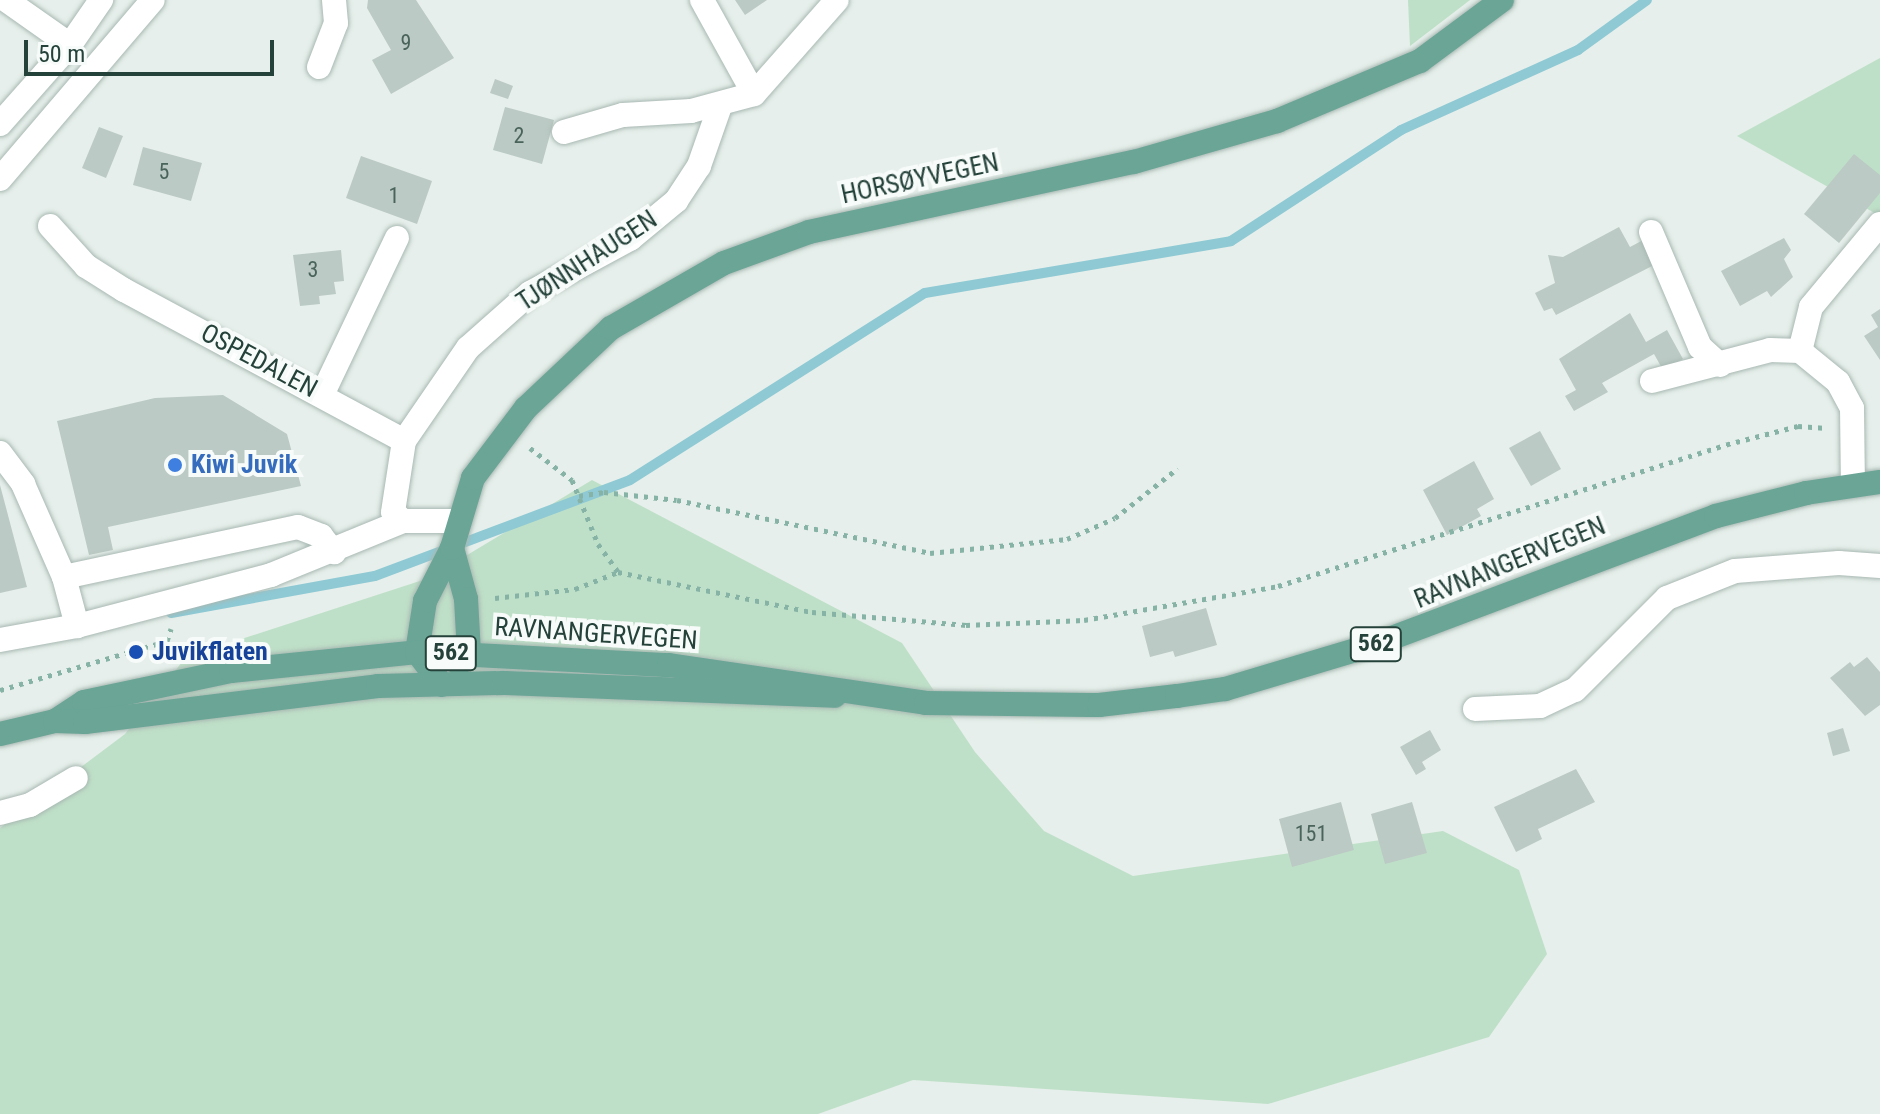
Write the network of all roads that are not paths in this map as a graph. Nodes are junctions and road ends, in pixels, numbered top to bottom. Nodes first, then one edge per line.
1 (6, 0) edge
2 (101, 0) edge
3 (153, 0) edge
4 (334, 0) edge
5 (702, 0) edge
6 (837, 0) edge
7 (1502, 0) edge
8 (70, 45) junction
9 (319, 67) dead end
10 (754, 94) junction
11 (720, 106) junction
12 (0, 124) edge
13 (564, 132) dead end
14 (4, 165) edge
15 (1880, 224) edge
16 (50, 226) dead end
17 (1651, 232) dead end
18 (397, 238) dead end
19 (1800, 351) junction
20 (1720, 365) junction
21 (1652, 381) dead end
22 (322, 395) junction
23 (404, 441) junction
24 (0, 453) edge
25 (1880, 482) edge
26 (1853, 485) junction
27 (403, 521) junction
28 (457, 521) junction
29 (452, 548) junction
30 (334, 552) junction
31 (1880, 566) edge
32 (64, 577) junction
33 (77, 626) junction
34 (0, 640) edge
35 (417, 652) junction
36 (469, 653) junction
37 (442, 685) junction
38 (853, 694) junction
39 (1475, 709) dead end
40 (55, 721) junction
41 (0, 734) edge
42 (76, 778) dead end
43 (0, 813) edge

1 - 8 street
2 - 8 street
3 - 14 street
4 - 9 street
5 - 10 street
6 - 10 street
7 - 28 main road, HORSØYVEGEN
8 - 12 street
10 - 11 street
11 - 13 street
11 - 23 street, TJØNNHAUGEN
15 - 19 street
16 - 22 street, OSPEDALEN
17 - 20 street
18 - 22 street
19 - 20 street
19 - 26 street
20 - 21 street
22 - 23 street, OSPEDALEN
23 - 27 street
24 - 32 street
25 - 26 main road, RAVNANGERVEGEN / 562
26 - 38 main road, RAVNANGERVEGEN / 562
27 - 28 street
27 - 30 street
28 - 29 main road, HORSØYVEGEN
29 - 35 main road, HORSØYVEGEN
29 - 36 main road, HORSØYVEGEN
30 - 32 street
30 - 33 street
31 - 39 street
32 - 33 street
33 - 34 street
35 - 36 main road, RAVNANGERVEGEN / 562
35 - 37 main road
35 - 40 main road, RAVNANGERVEGEN / 562
36 - 37 main road
36 - 38 main road, RAVNANGERVEGEN / 562
37 - 38 main road, RAVNANGERVEGEN / 562
37 - 40 main road, RAVNANGERVEGEN / 562
40 - 41 main road, RAVNANGERVEGEN / 562
42 - 43 street

